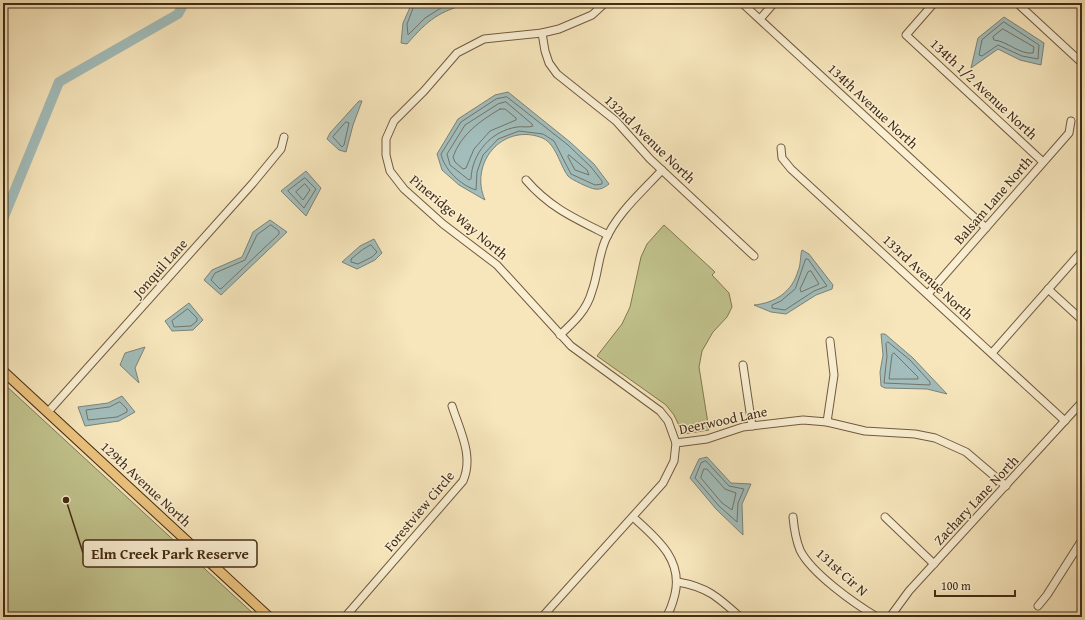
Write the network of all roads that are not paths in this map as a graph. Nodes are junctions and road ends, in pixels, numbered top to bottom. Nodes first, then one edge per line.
1 (605, 3) edge
2 (742, 3) edge
3 (774, 3) edge
4 (934, 3) edge
5 (1017, 3) edge
6 (760, 19) junction
7 (542, 34) junction
8 (1082, 63) edge
9 (1071, 121) dead end
10 (284, 136) dead end
11 (781, 148) dead end
12 (1043, 162) junction
13 (662, 170) junction
14 (526, 180) dead end
15 (986, 228) junction
16 (608, 235) junction
17 (1082, 251) edge
18 (754, 256) dead end
19 (1048, 289) junction
20 (928, 294) junction
21 (1082, 320) edge
22 (560, 335) junction
23 (830, 341) dead end
24 (992, 353) junction
25 (743, 365) dead end
26 (3, 371) edge
27 (1082, 402) edge
28 (452, 406) dead end
29 (48, 412) junction
30 (1065, 421) junction
31 (827, 422) junction
32 (752, 426) junction
33 (676, 443) junction
34 (1006, 486) junction
35 (633, 517) junction
36 (793, 517) dead end
37 (884, 517) dead end
38 (1082, 540) edge
39 (934, 564) junction
40 (678, 582) junction
41 (1038, 606) dead end
42 (269, 617) edge
43 (345, 617) edge
44 (542, 617) edge
45 (666, 617) edge
46 (740, 617) edge
47 (877, 617) edge
48 (890, 617) edge

1 - 7 street, Pineridge Way North
2 - 6 street, 134th Avenue North
3 - 6 street
4 - 12 street, 134th 1/2 Avenue North
5 - 8 street
6 - 15 street, 134th Avenue North
7 - 13 street, 132nd Avenue North
7 - 22 street, Pineridge Way North
9 - 12 street, Balsam Lane North
10 - 29 street, Jonquil Lane
11 - 20 street, 133rd Avenue North
12 - 15 street, Balsam Lane North
13 - 16 street
13 - 18 street, 132nd Avenue North
14 - 16 street
15 - 20 street, Balsam Lane North
16 - 22 street
17 - 19 street
19 - 21 street
19 - 24 street
20 - 24 street, 133rd Avenue North
22 - 33 street, Pineridge Way North
23 - 31 street
24 - 30 street, 133rd Avenue North
25 - 32 street
26 - 29 main road, 129th Avenue North
27 - 30 street, Zachary Lane North
28 - 43 street, Forestview Circle
29 - 42 main road, 129th Avenue North
30 - 34 street, Zachary Lane North
31 - 32 street, Deerwood Lane
31 - 34 street, Deerwood Lane
32 - 33 street, Deerwood Lane
33 - 35 street, Deerwood Lane
34 - 39 street, Zachary Lane North
35 - 40 street
35 - 44 street, Deerwood Lane
36 - 47 street, 131st Cir N
37 - 39 street
38 - 41 street
39 - 48 street, Zachary Lane North
40 - 45 street
40 - 46 street

